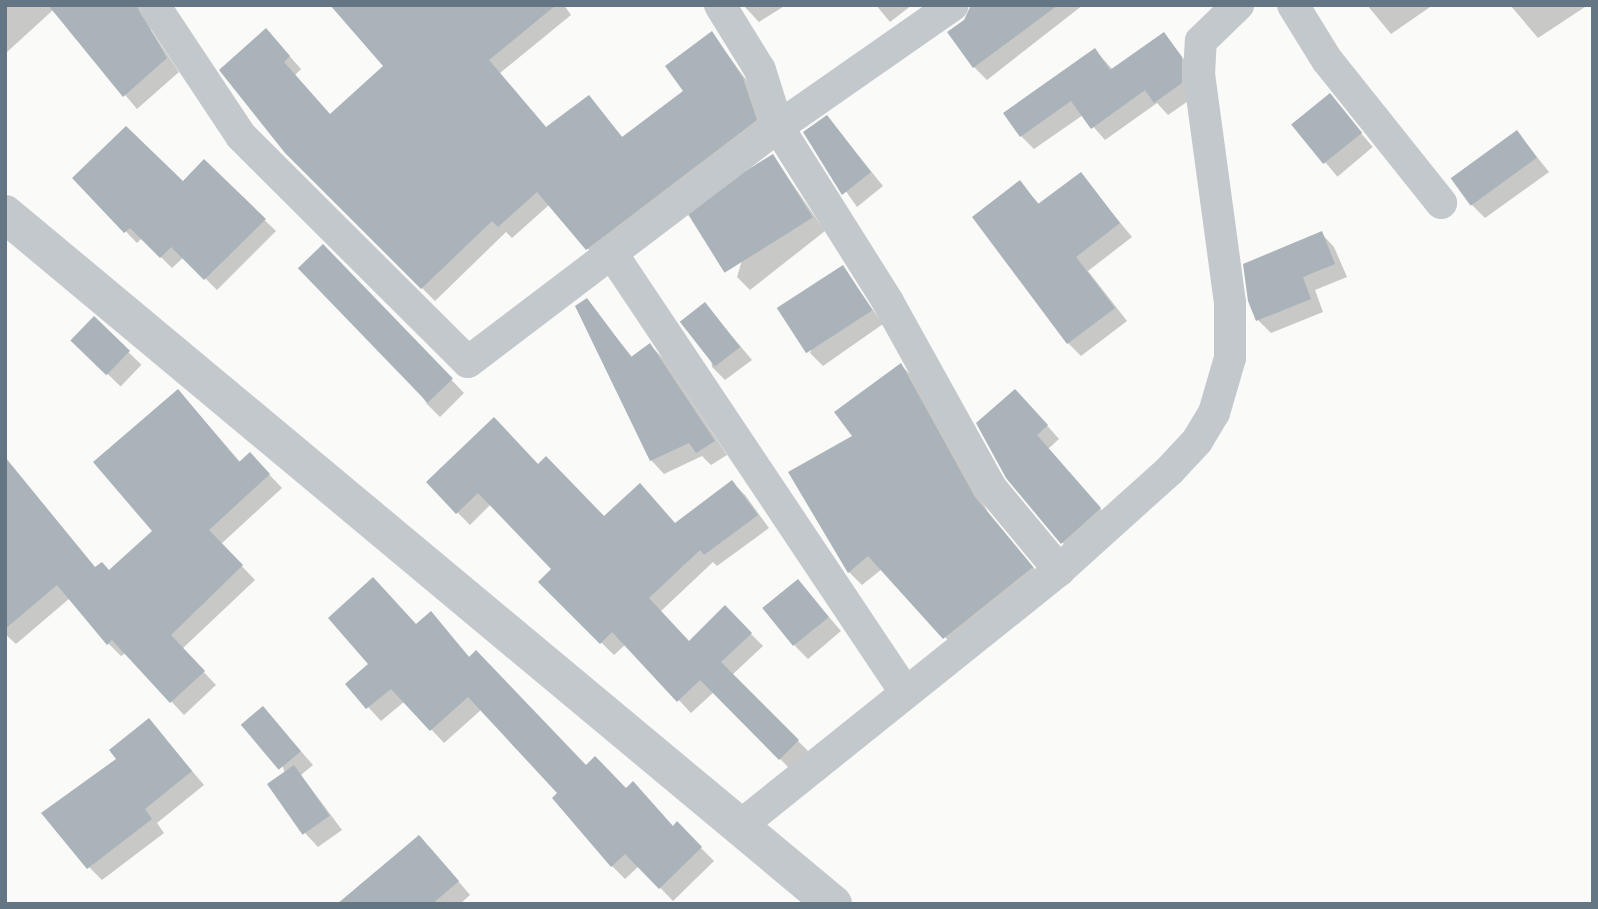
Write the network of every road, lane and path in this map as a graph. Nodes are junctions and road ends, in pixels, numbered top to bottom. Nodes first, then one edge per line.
1 (154, 5) edge
2 (720, 5) edge
3 (953, 5) edge
4 (1238, 5) edge
5 (1293, 5) edge
6 (778, 127) junction
7 (1441, 203) dead end
8 (5, 214) edge
9 (613, 255) junction
10 (1059, 570) junction
11 (905, 692) junction
12 (740, 826) junction
13 (833, 904) edge

1 - 9 street
2 - 6 street
3 - 6 street
4 - 10 street
5 - 7 street
6 - 9 street
6 - 10 street
8 - 12 street
9 - 11 street
10 - 11 street
11 - 12 street
12 - 13 street

